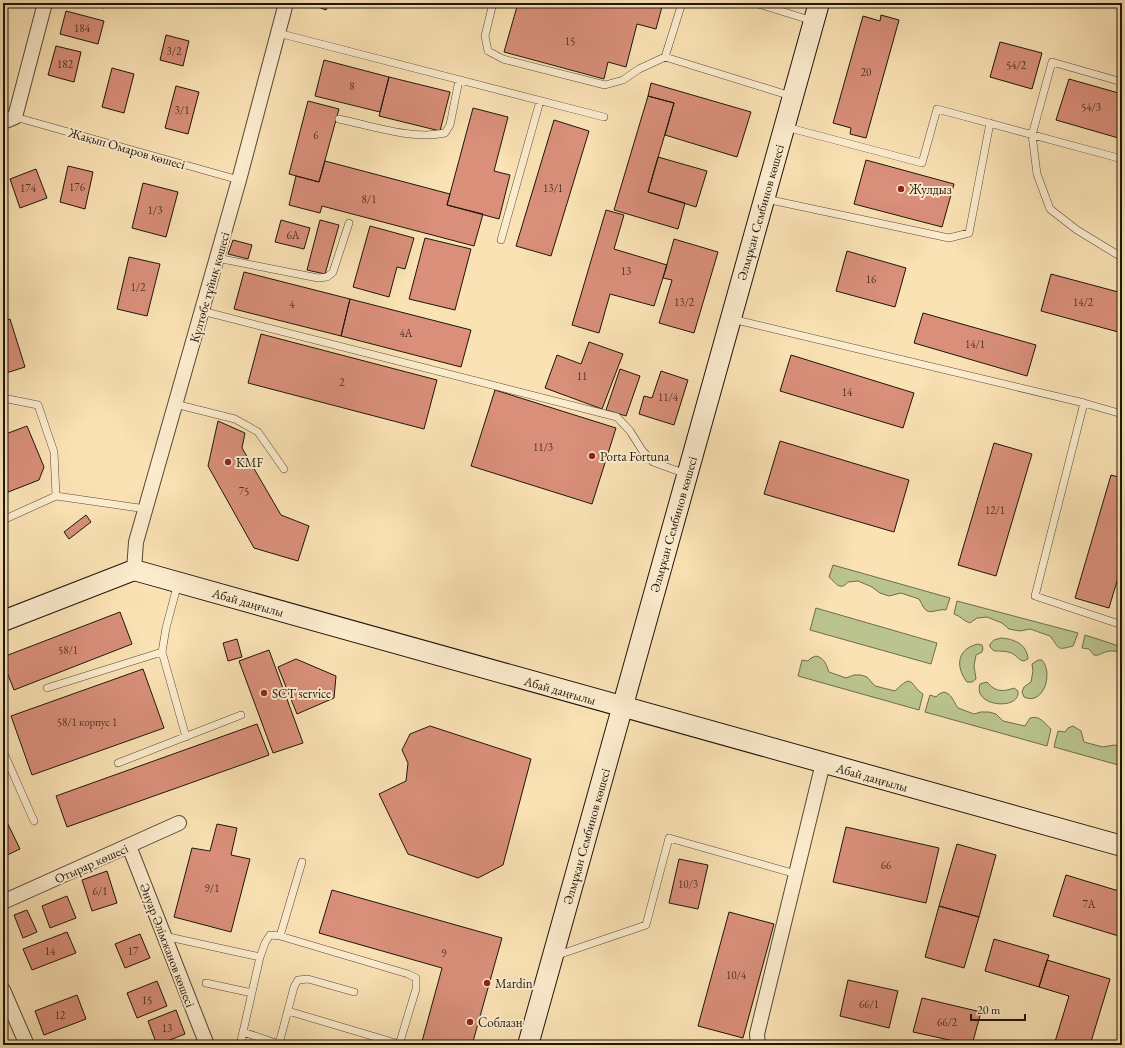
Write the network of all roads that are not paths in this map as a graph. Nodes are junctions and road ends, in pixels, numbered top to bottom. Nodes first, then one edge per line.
1 (45, 3) edge
2 (286, 3) edge
3 (493, 3) edge
4 (682, 3) edge
5 (754, 3) edge
6 (816, 12) edge
7 (278, 33) junction
8 (665, 57) junction
9 (459, 80) junction
10 (1122, 82) edge
11 (793, 96) junction
12 (540, 101) junction
13 (604, 117) dead end
14 (9, 119) edge
15 (339, 119) dead end
16 (990, 123) junction
17 (784, 126) junction
18 (1032, 135) junction
19 (1122, 159) edge
20 (239, 180) junction
21 (764, 199) junction
22 (349, 223) dead end
23 (501, 240) dead end
24 (1118, 255) dead end
25 (217, 258) junction
26 (202, 311) junction
27 (731, 319) junction
28 (3, 398) edge
29 (1084, 403) junction
30 (175, 404) junction
31 (1122, 414) edge
32 (284, 469) dead end
33 (687, 474) junction
34 (56, 496) junction
35 (146, 509) junction
36 (3, 520) edge
37 (134, 570) junction
38 (178, 583) junction
39 (4, 618) edge
40 (1122, 625) edge
41 (162, 652) junction
42 (47, 688) dead end
43 (622, 707) junction
44 (241, 715) dead end
45 (186, 737) junction
46 (3, 751) edge
47 (118, 763) dead end
48 (823, 763) junction
49 (34, 821) dead end
50 (178, 824) dead end
51 (129, 846) junction
52 (1122, 846) edge
53 (302, 862) dead end
54 (796, 874) junction
55 (3, 902) edge
56 (164, 936) junction
57 (280, 936) junction
58 (260, 957) junction
59 (553, 957) junction
60 (206, 983) dead end
61 (3, 990) edge
62 (354, 992) dead end
63 (252, 993) junction
64 (288, 1010) junction
65 (243, 1032) junction
66 (281, 1044) edge
67 (399, 1044) edge
68 (27, 1045) edge
69 (207, 1045) edge
70 (240, 1045) edge
71 (528, 1045) edge
72 (758, 1045) edge

1 - 14 street, Жақып Омаров көшесі
2 - 7 street, Күлтөбе тұйық көшесі
3 - 8 lane
4 - 8 lane
5 - 6 lane
6 - 11 street, Әлмұқан Сембинов көшесі
7 - 9 lane
7 - 20 street, Күлтөбе тұйық көшесі
8 - 11 lane
9 - 12 lane
9 - 15 lane
10 - 18 lane
11 - 17 street, Әлмұқан Сембинов көшесі
12 - 13 lane
12 - 23 lane
14 - 20 lane, Жақып Омаров көшесі
16 - 17 lane
16 - 18 lane
16 - 21 lane
17 - 21 street, Әлмұқан Сембинов көшесі
18 - 19 lane
18 - 24 lane
20 - 25 street, Күлтөбе тұйық көшесі
21 - 27 street, Әлмұқан Сембинов көшесі
22 - 25 lane
25 - 26 street, Күлтөбе тұйық көшесі
26 - 30 street, Күлтөбе тұйық көшесі
26 - 33 lane
27 - 29 lane
27 - 33 street, Әлмұқан Сембинов көшесі
28 - 34 lane
29 - 31 lane
29 - 40 lane
30 - 32 lane
30 - 35 street, Күлтөбе тұйық көшесі
33 - 43 street, Әлмұқан Сембинов көшесі
34 - 35 lane
34 - 36 lane
35 - 37 street, Күлтөбе тұйық көшесі
37 - 38 street, Абай даңғылы
37 - 39 street
38 - 41 lane
38 - 43 street, Абай даңғылы
41 - 42 lane
41 - 45 lane
43 - 48 street, Абай даңғылы
43 - 59 street, Әлмұқан Сембинов көшесі
44 - 45 lane
45 - 47 lane
46 - 49 lane
48 - 52 street, Абай даңғылы
48 - 54 street
50 - 51 street, Отырар көшесі
51 - 55 street, Отырар көшесі
51 - 56 street, Әнуар Әлімжанов көшесі
53 - 57 lane
54 - 59 lane
54 - 72 street
56 - 58 lane
56 - 69 street, Әнуар Әлімжанов көшесі
57 - 58 lane
57 - 67 lane
58 - 63 lane
59 - 71 street, Әлмұқан Сембинов көшесі
60 - 63 lane
61 - 68 street
62 - 64 lane
63 - 65 lane
64 - 66 lane
64 - 67 lane
65 - 66 lane
65 - 70 lane

